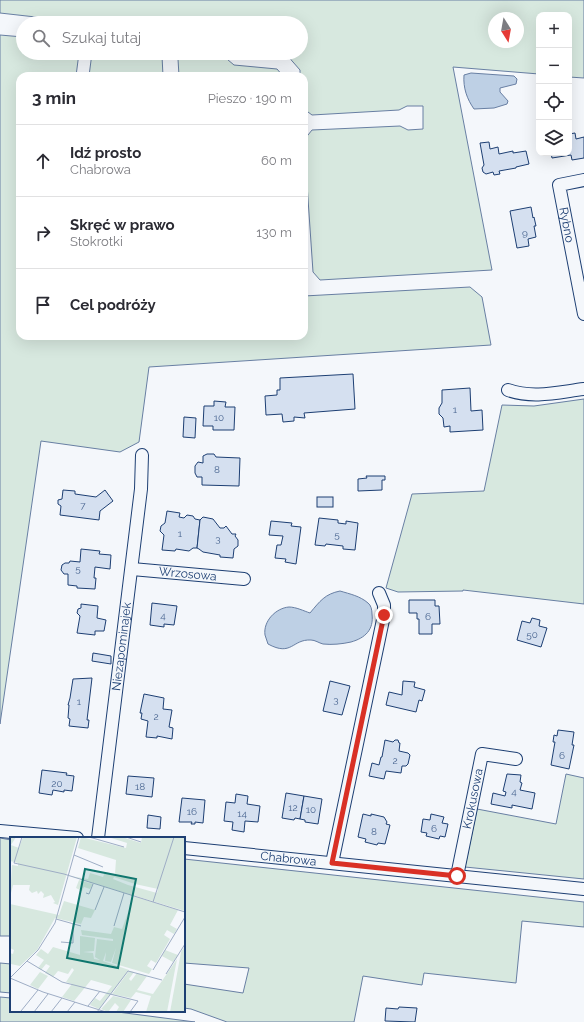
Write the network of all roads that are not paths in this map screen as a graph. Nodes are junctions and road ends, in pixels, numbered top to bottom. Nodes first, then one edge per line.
1 (584, 180) edge
2 (584, 314) edge
3 (584, 389) edge
4 (508, 390) dead end
5 (142, 455) dead end
6 (132, 569) junction
7 (244, 579) dead end
8 (379, 593) dead end
9 (516, 760) dead end
10 (0, 831) edge
11 (66, 837) edge
12 (98, 837) edge
13 (185, 848) edge
14 (332, 863) junction
15 (457, 876) junction
16 (584, 889) edge

1 - 2 street, Rybno
3 - 4 street
5 - 6 street, Niezapominajek
6 - 7 street, Wrzosowa
6 - 12 street, Niezapominajek
8 - 14 street
9 - 15 street, Krokusowa
10 - 11 street
13 - 14 street, Chabrowa
14 - 15 street, Chabrowa
15 - 16 street, Chabrowa

